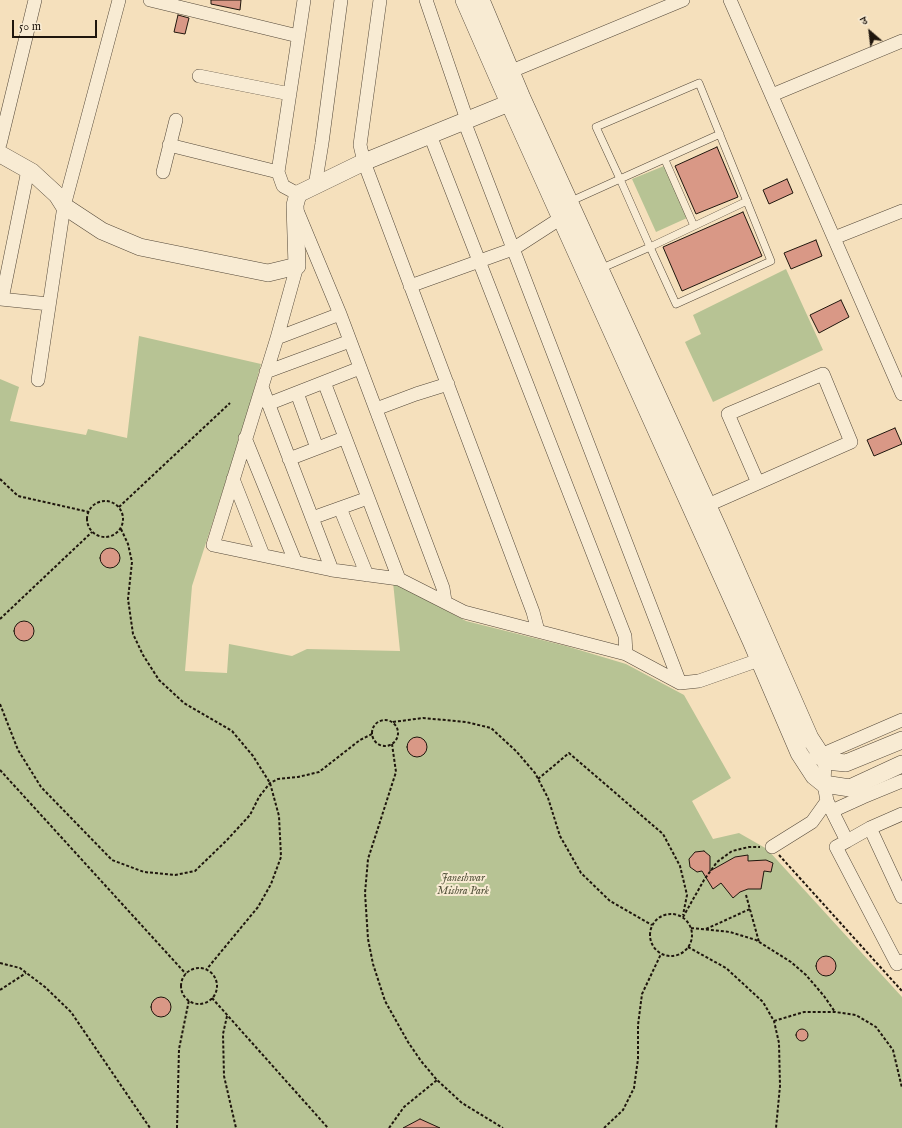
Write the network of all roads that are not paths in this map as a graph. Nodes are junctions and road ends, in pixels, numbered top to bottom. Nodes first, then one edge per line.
1 (35, 0) edge
2 (119, 0) edge
3 (150, 0) edge
4 (304, 0) edge
5 (341, 0) edge
6 (380, 0) edge
7 (426, 0) edge
8 (464, 0) edge
9 (480, 0) edge
10 (683, 0) edge
11 (730, 0) edge
12 (298, 36) junction
13 (902, 41) edge
14 (504, 74) junction
15 (199, 76) dead end
16 (290, 94) junction
17 (772, 95) junction
18 (515, 101) junction
19 (176, 120) dead end
20 (466, 121) junction
21 (720, 134) junction
22 (430, 135) junction
23 (0, 144) edge
24 (169, 146) junction
25 (0, 154) edge
26 (665, 160) junction
27 (364, 162) junction
28 (28, 170) junction
29 (163, 172) dead end
30 (278, 172) junction
31 (620, 179) junction
32 (315, 186) junction
33 (297, 200) junction
34 (747, 201) junction
35 (568, 202) junction
36 (64, 206) junction
37 (902, 211) edge
38 (561, 218) junction
39 (694, 226) junction
40 (834, 238) junction
41 (650, 247) junction
42 (513, 249) junction
43 (480, 261) junction
44 (297, 266) junction
45 (600, 269) junction
46 (410, 286) junction
47 (1, 299) edge
48 (49, 304) junction
49 (340, 314) junction
50 (277, 338) junction
51 (350, 341) junction
52 (360, 368) junction
53 (266, 372) junction
54 (38, 380) dead end
55 (324, 382) junction
56 (448, 384) junction
57 (262, 387) junction
58 (297, 393) junction
59 (902, 394) edge
60 (268, 404) junction
61 (376, 409) junction
62 (246, 438) junction
63 (344, 438) junction
64 (317, 448) junction
65 (289, 458) junction
66 (233, 479) junction
67 (758, 483) junction
68 (368, 498) junction
69 (708, 505) junction
70 (340, 508) junction
71 (312, 518) junction
72 (263, 555) junction
73 (295, 561) junction
74 (332, 570) junction
75 (367, 575) junction
76 (399, 579) junction
77 (445, 601) junction
78 (538, 631) junction
79 (626, 654) junction
80 (759, 660) junction
81 (680, 683) junction
82 (902, 720) edge
83 (902, 740) edge
84 (823, 758) junction
85 (805, 762) junction
86 (902, 764) edge
87 (902, 781) edge
88 (824, 784) junction
89 (830, 806) junction
90 (902, 814) edge
91 (870, 828) junction
92 (847, 841) junction
93 (772, 848) road end
94 (902, 897) edge
95 (902, 961) edge

1 - 23 street
2 - 36 street
3 - 12 street
4 - 12 street
5 - 32 street
6 - 27 street
7 - 20 street
8 - 14 street
9 - 14 street
10 - 14 street
11 - 17 street
12 - 16 street
13 - 17 street
14 - 18 street
15 - 16 street
16 - 30 street
17 - 40 street
18 - 20 street
18 - 35 street
18 - 38 street
19 - 24 street
20 - 22 street
20 - 42 street
21 - 26 lane
21 - 31 lane
21 - 34 lane
22 - 27 street
22 - 43 street
24 - 29 street
24 - 30 street
25 - 28 street
26 - 31 lane
26 - 39 lane
27 - 32 street
27 - 46 street
28 - 36 street
28 - 47 street
30 - 33 street
31 - 35 lane
31 - 41 lane
32 - 33 street
33 - 44 street
33 - 49 street
34 - 39 lane
34 - 41 lane
35 - 45 street
36 - 44 street
36 - 48 street
37 - 40 street
38 - 42 street
38 - 80 street
39 - 41 lane
40 - 59 street
41 - 45 lane
42 - 43 street
42 - 81 street
43 - 46 street
43 - 79 street
44 - 50 street
45 - 69 street
46 - 56 street
47 - 48 street
48 - 54 street
49 - 50 street
49 - 51 street
50 - 53 street
51 - 52 street
51 - 53 street
52 - 55 street
52 - 61 street
53 - 57 street
55 - 58 street
55 - 63 street
56 - 61 street
56 - 78 street
57 - 60 street
57 - 62 street
58 - 60 street
58 - 64 street
60 - 65 street
61 - 77 street
62 - 66 street
62 - 73 street
63 - 64 street
63 - 68 street
64 - 65 street
65 - 71 street
66 - 72 street
66 - 72 street
67 - 67 street
67 - 69 street
68 - 70 street
68 - 76 street
69 - 84 street
70 - 71 street
70 - 75 street
71 - 74 street
72 - 73 street
73 - 74 street
74 - 75 street
75 - 76 street
76 - 77 street
77 - 78 street
78 - 79 street
79 - 81 street
80 - 81 street
80 - 85 street
82 - 84 street
83 - 84 street
84 - 85 street
84 - 88 street
85 - 88 street
86 - 88 street
87 - 89 street
88 - 89 street
89 - 92 street
89 - 93 street
90 - 91 street
91 - 92 street
91 - 94 street
92 - 95 street

